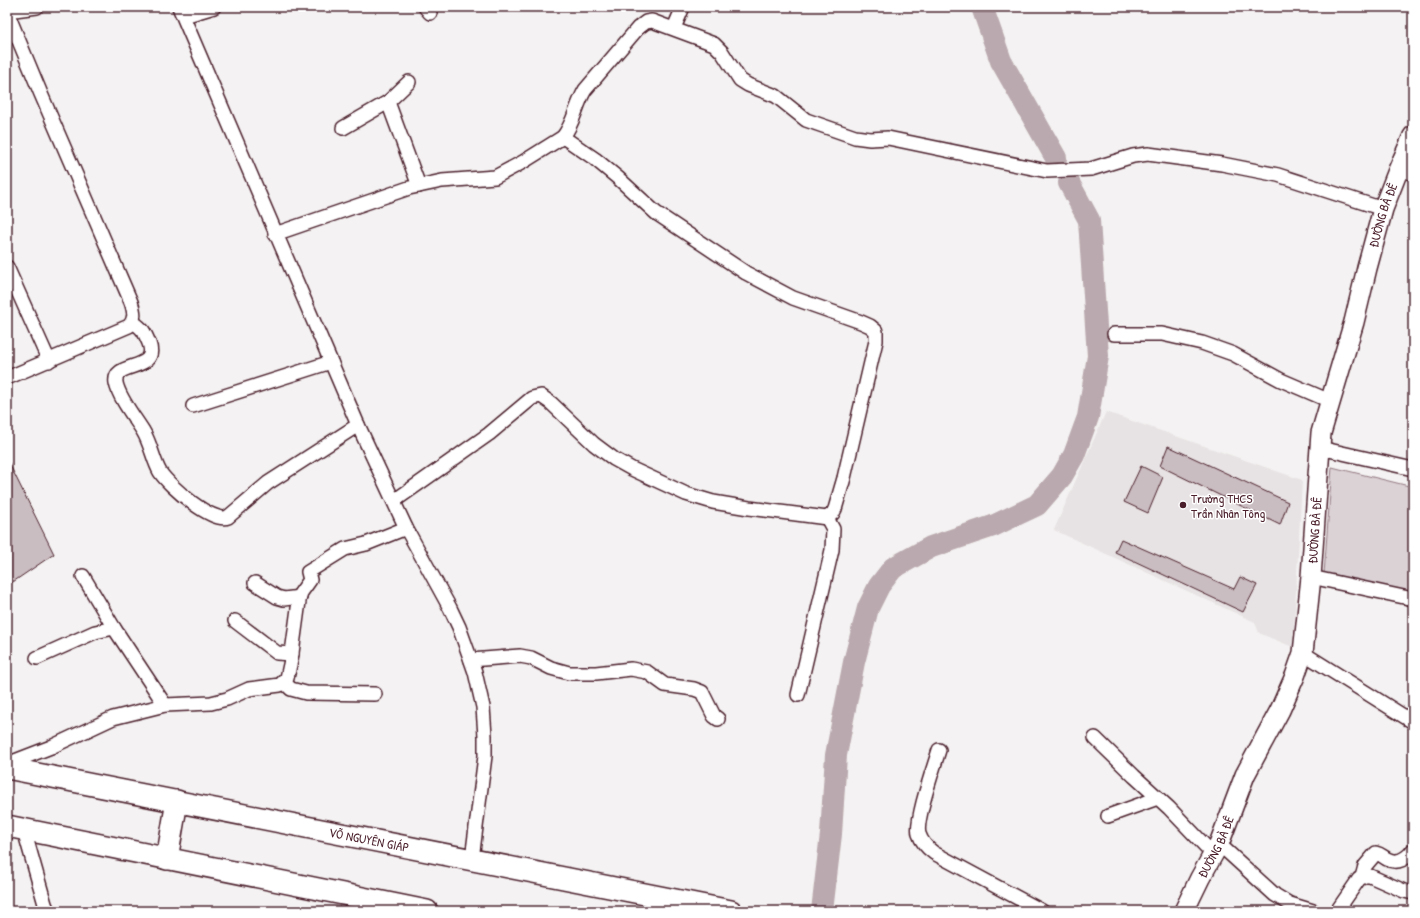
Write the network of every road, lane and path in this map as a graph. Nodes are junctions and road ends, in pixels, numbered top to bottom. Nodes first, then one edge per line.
1 (37, 7) edge
2 (214, 7) edge
3 (684, 7) edge
4 (7, 12) edge
5 (182, 12) edge
6 (674, 28) junction
7 (409, 82) dead end
8 (388, 102) junction
9 (343, 128) dead end
10 (1413, 136) edge
11 (563, 137) junction
12 (1406, 171) edge
13 (419, 186) junction
14 (1383, 209) junction
15 (275, 234) junction
16 (7, 267) edge
17 (132, 322) junction
18 (1114, 334) dead end
19 (49, 361) junction
20 (331, 362) junction
21 (7, 378) edge
22 (1330, 401) junction
23 (193, 406) dead end
24 (358, 426) junction
25 (1320, 448) junction
26 (1413, 469) edge
27 (394, 501) junction
28 (827, 518) junction
29 (406, 528) junction
30 (83, 576) dead end
31 (1311, 577) junction
32 (255, 583) dead end
33 (300, 597) junction
34 (1413, 599) edge
35 (235, 621) dead end
36 (114, 628) junction
37 (1303, 653) junction
38 (292, 654) junction
39 (37, 658) dead end
40 (471, 660) junction
41 (284, 682) junction
42 (376, 694) dead end
43 (798, 695) dead end
44 (165, 705) junction
45 (718, 719) dead end
46 (1413, 722) edge
47 (1095, 738) dead end
48 (939, 750) dead end
49 (7, 764) edge
50 (7, 768) edge
51 (1158, 798) junction
52 (177, 801) junction
53 (1108, 816) dead end
54 (16, 828) edge
55 (1216, 849) junction
56 (1413, 850) edge
57 (167, 859) junction
58 (472, 859) junction
59 (1362, 877) junction
60 (1413, 893) edge
61 (48, 911) edge
62 (427, 911) edge
63 (731, 911) edge
64 (1042, 911) edge
65 (1184, 911) edge
66 (1313, 911) edge
67 (1337, 911) edge

1 - 4 street
2 - 5 street
3 - 6 street
4 - 17 street
5 - 15 street
6 - 11 street
6 - 14 street
7 - 8 street
8 - 9 street
8 - 13 street
10 - 12 street, ĐƯỜNG BÀ ĐÊ
11 - 13 street
11 - 28 street
12 - 14 street, ĐƯỜNG BÀ ĐÊ
13 - 15 street
14 - 22 street, ĐƯỜNG BÀ ĐÊ
15 - 20 street
16 - 19 street
17 - 19 street
17 - 24 street
18 - 22 street
19 - 21 street
20 - 23 street
20 - 24 street
22 - 25 street, ĐƯỜNG BÀ ĐÊ
24 - 27 street
25 - 26 street
25 - 31 street, ĐƯỜNG BÀ ĐÊ
27 - 28 street
27 - 29 street
28 - 43 street
29 - 33 street
29 - 40 street
30 - 36 street
31 - 34 street
31 - 37 street, ĐƯỜNG BÀ ĐÊ
32 - 33 street
33 - 38 street
35 - 38 street
36 - 39 street
36 - 44 street
37 - 46 street
37 - 55 street, ĐƯỜNG BÀ ĐÊ
38 - 41 street
40 - 45 street
40 - 58 street
41 - 42 street
41 - 44 street
44 - 49 street
47 - 51 street
48 - 64 street
50 - 52 main road, VÕ NGUYÊN GIÁP
51 - 53 street
51 - 55 street
52 - 57 main road
52 - 58 main road, VÕ NGUYÊN GIÁP
54 - 57 main road
54 - 61 street
55 - 65 street, ĐƯỜNG BÀ ĐÊ
55 - 66 street
56 - 59 street
57 - 62 main road
58 - 63 main road, VÕ NGUYÊN GIÁP
59 - 60 street
59 - 67 street

